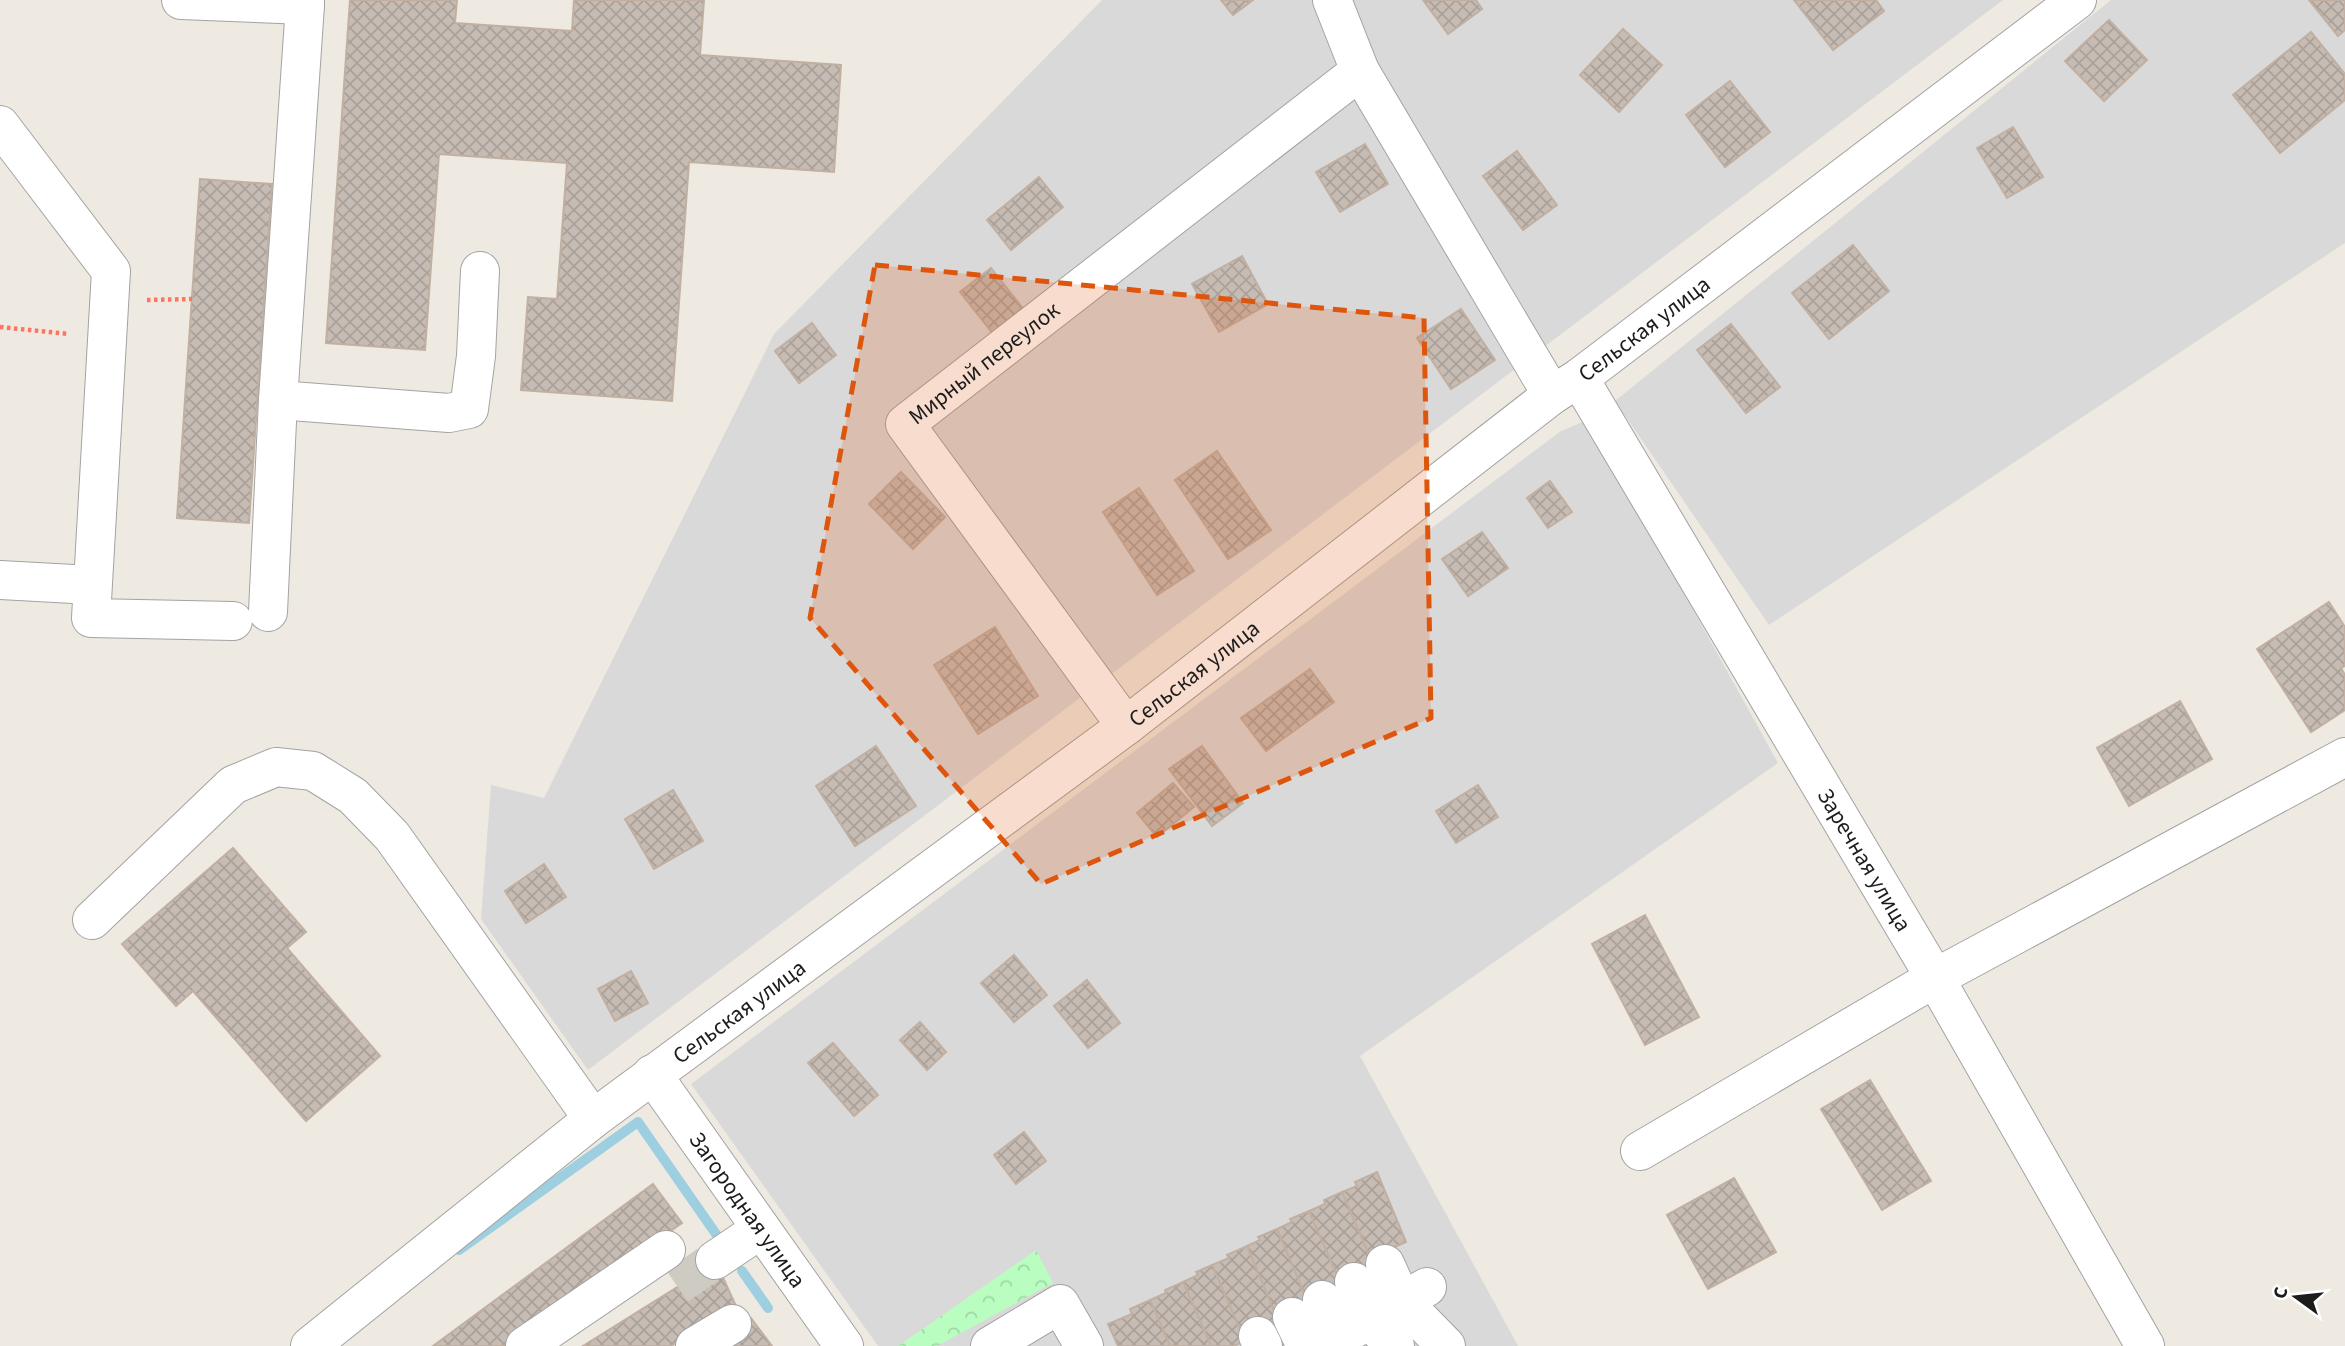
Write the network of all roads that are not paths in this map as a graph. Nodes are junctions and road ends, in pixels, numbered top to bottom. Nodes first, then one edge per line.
1 (1332, 0) edge
2 (2077, 0) edge
3 (202, 1) edge
4 (305, 2) edge
5 (1360, 71) junction
6 (0, 125) edge
7 (480, 271) dead end
8 (1566, 386) junction
9 (278, 400) junction
10 (0, 580) edge
11 (92, 584) junction
12 (1126, 726) junction
13 (2345, 757) edge
14 (92, 920) dead end
15 (1935, 978) junction
16 (652, 1074) junction
17 (593, 1119) junction
18 (1640, 1151) dead end
19 (761, 1229) junction
20 (666, 1250) tunnel mouth
21 (715, 1260) tunnel mouth
22 (1355, 1318) edge
23 (732, 1324) dead end
24 (830, 1341) edge
25 (1082, 1345) edge
26 (310, 1346) edge
27 (525, 1346) edge
28 (695, 1346) edge
29 (990, 1346) edge
30 (1446, 1346) edge
31 (2145, 1346) edge

1 - 5 street
2 - 8 street, Сельская улица
3 - 4 street
4 - 9 street
5 - 8 street
5 - 12 street, Мирный переулок
6 - 11 street
7 - 9 street
8 - 12 street, Сельская улица
8 - 15 street, Заречная улица
9 - 11 street
10 - 11 street
12 - 16 street, Сельская улица
13 - 15 street
14 - 17 street
15 - 18 street
15 - 31 street, Заречная улица
16 - 17 street, Сельская улица
16 - 19 street, Загородная улица
17 - 26 street, Сельская улица
19 - 21 street
19 - 24 street, Загородная улица
20 - 27 street
22 - 30 street
23 - 28 street
25 - 29 street

